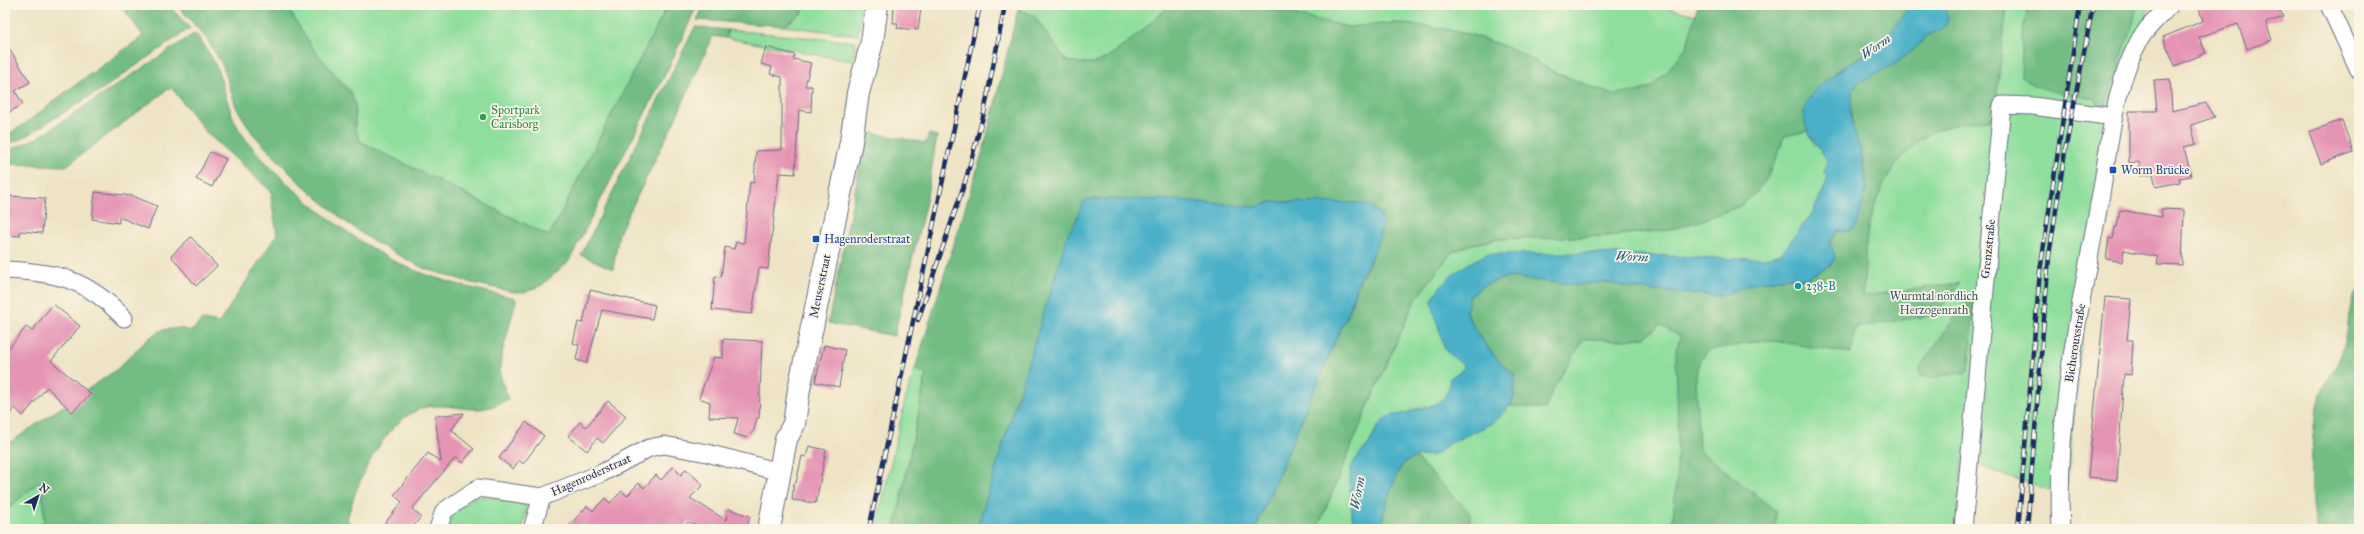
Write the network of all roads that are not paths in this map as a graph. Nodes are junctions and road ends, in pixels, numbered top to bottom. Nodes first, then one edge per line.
1 (877, 5) edge
2 (2170, 5) edge
3 (2329, 5) edge
4 (2359, 70) edge
5 (2114, 117) junction
6 (5, 270) edge
7 (124, 318) dead end
8 (780, 472) junction
9 (542, 497) junction
10 (438, 529) edge
11 (532, 529) edge
12 (769, 529) edge
13 (1963, 529) edge
14 (2061, 529) edge

1 - 8 street, Meuserstraat
2 - 5 street
3 - 4 street
5 - 13 street, Grenzstraße
5 - 14 street, Bicherouxstraße
6 - 7 street
8 - 9 street, Hagenroderstraat
8 - 12 street, Meuserstraat
9 - 10 street, Hagenroderstraat
9 - 11 street, Hagenroderstraat

